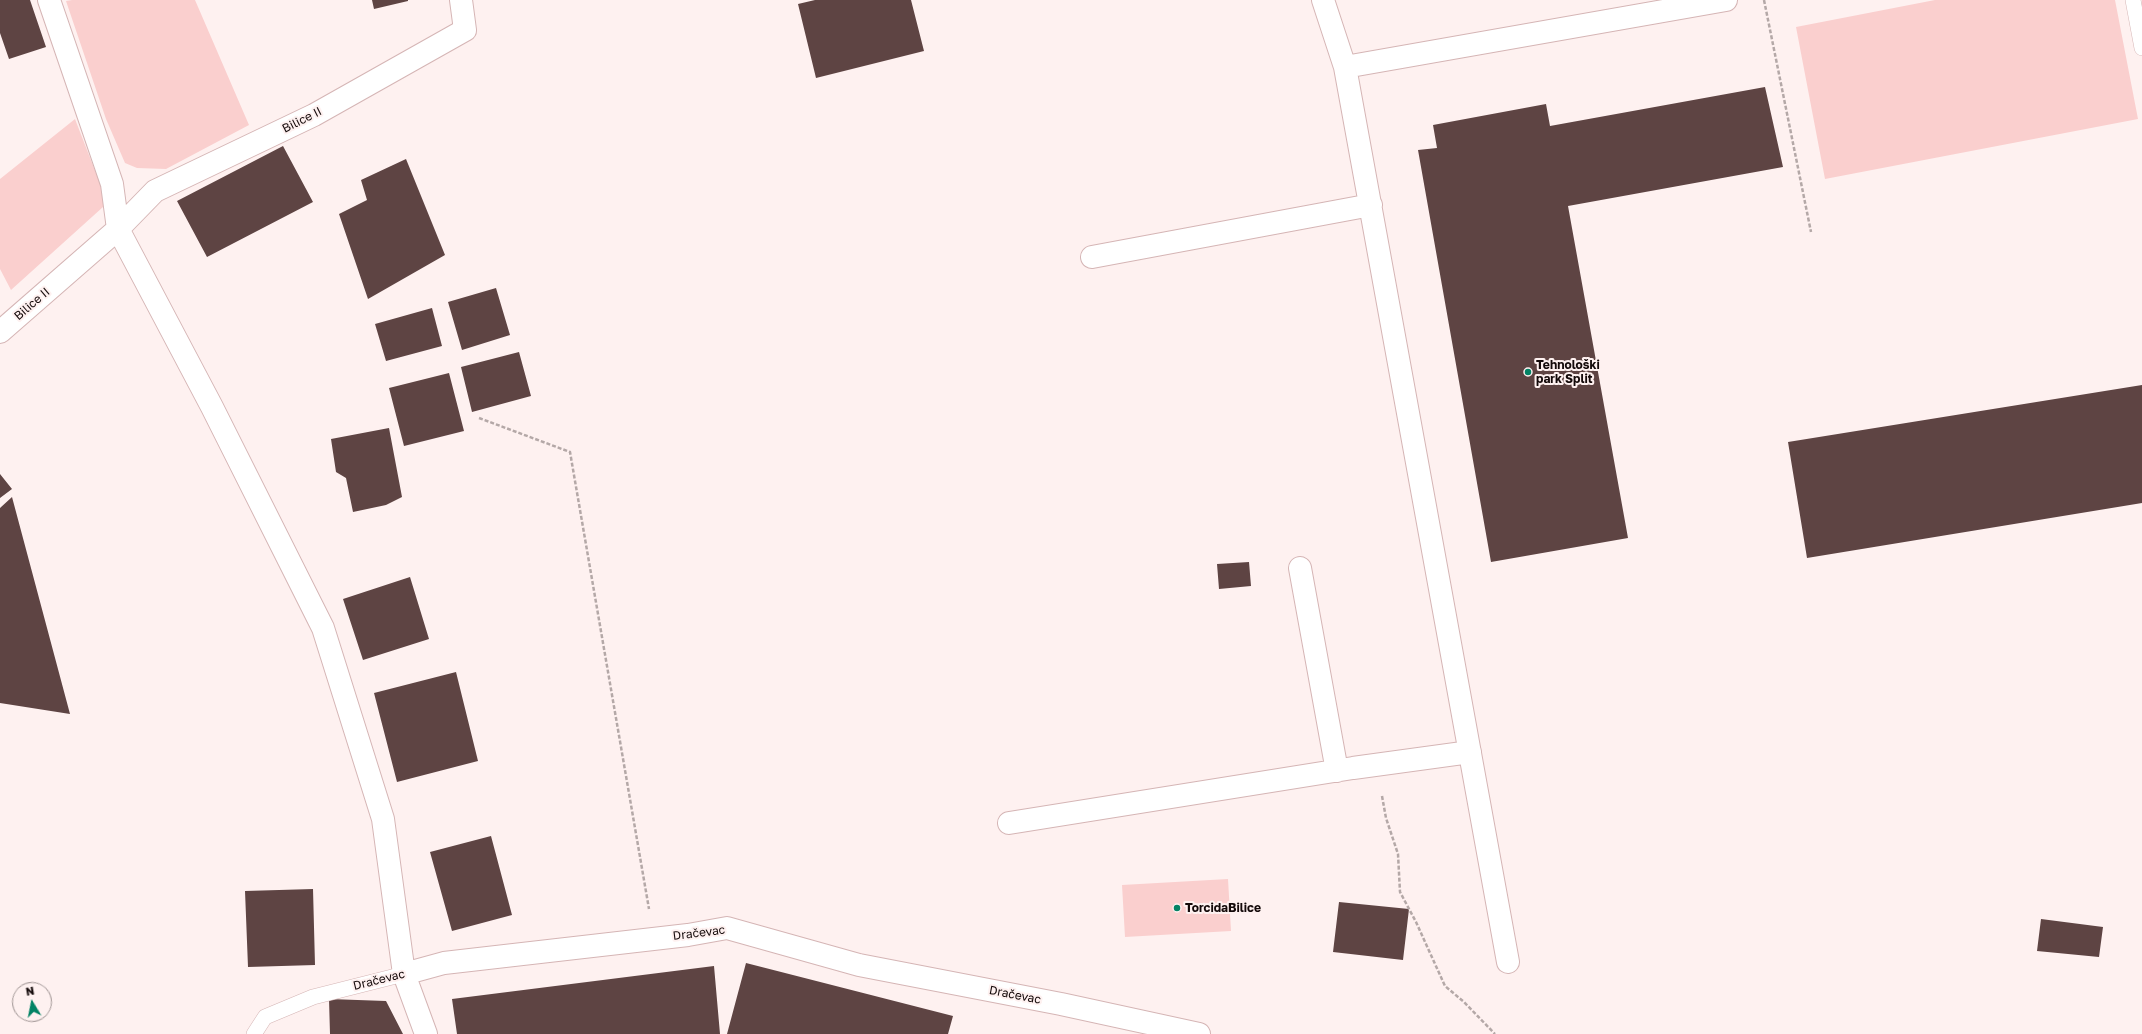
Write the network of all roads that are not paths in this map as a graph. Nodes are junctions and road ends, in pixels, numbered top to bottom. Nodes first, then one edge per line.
1 (49, 0) edge
2 (460, 0) edge
3 (1323, 0) edge
4 (1726, 0) edge
5 (2133, 0) edge
6 (2142, 48) edge
7 (1345, 67) junction
8 (1370, 206) junction
9 (118, 229) junction
10 (1092, 257) dead end
11 (0, 332) edge
12 (1300, 568) dead end
13 (1470, 752) junction
14 (1337, 771) junction
15 (1009, 823) dead end
16 (1508, 962) dead end
17 (404, 974) junction
18 (254, 1034) edge
19 (426, 1034) edge
20 (1199, 1034) edge

1 - 9 street
2 - 9 street, Bilice II
3 - 7 street
4 - 7 street
5 - 6 lane
7 - 8 street
8 - 10 street
8 - 13 street
9 - 11 street, Bilice II
9 - 17 street
12 - 14 street
13 - 14 street
13 - 16 street
14 - 15 street
17 - 18 lane, Dračevac
17 - 19 street
17 - 20 street, Dračevac

